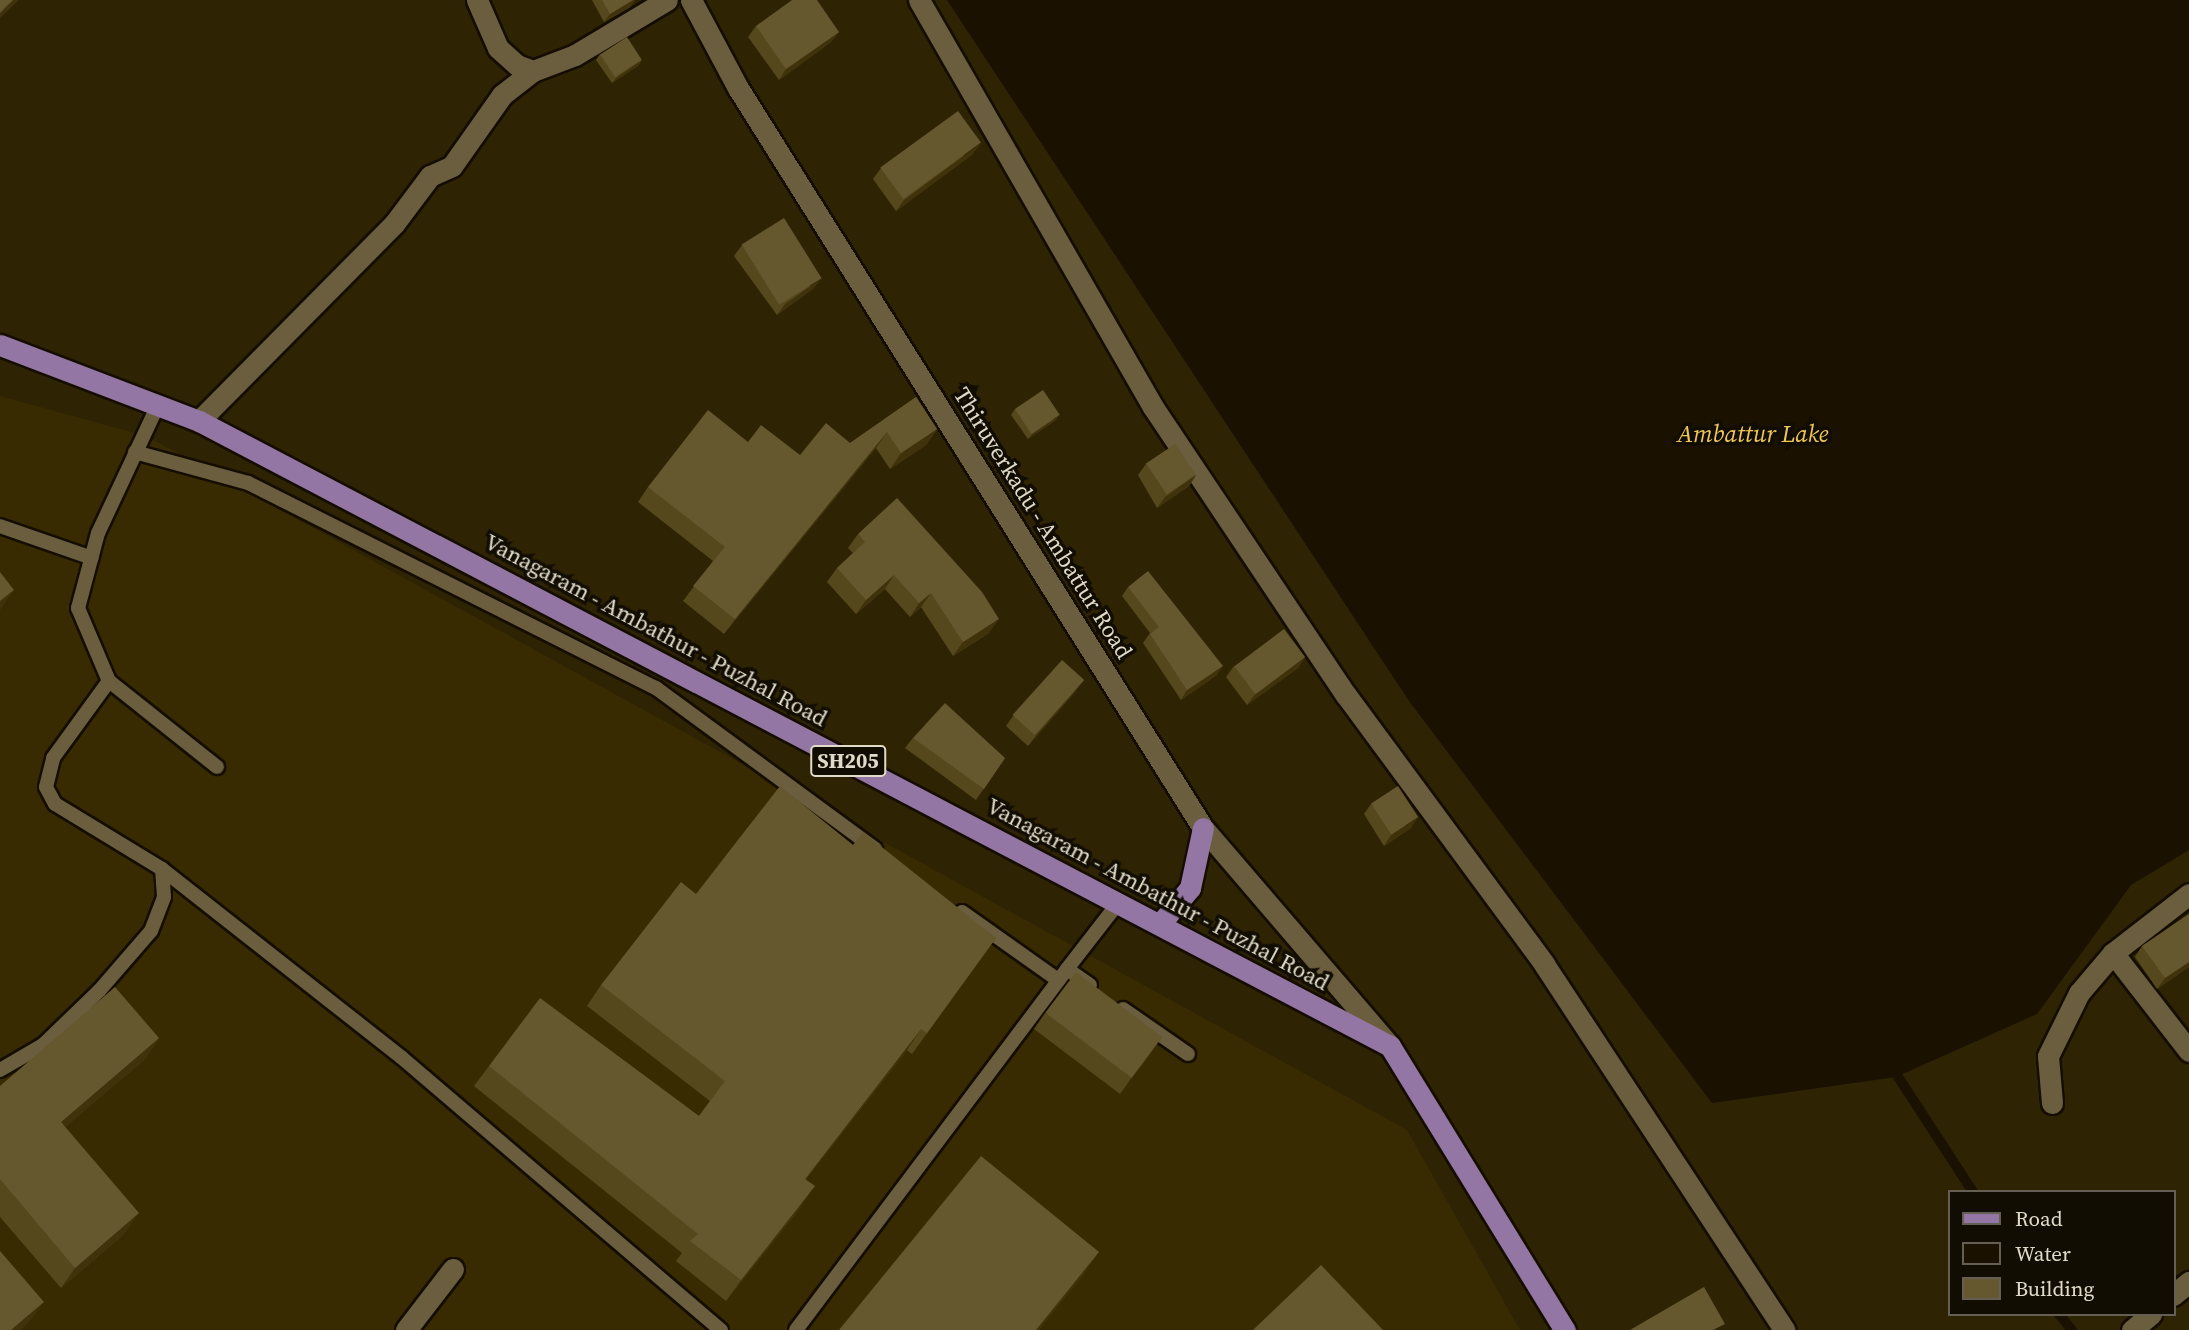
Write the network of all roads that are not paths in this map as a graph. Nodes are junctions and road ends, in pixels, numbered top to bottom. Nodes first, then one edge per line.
1 (477, 0) edge
2 (667, 0) edge
3 (691, 0) edge
4 (919, 0) edge
5 (533, 71) junction
6 (0, 345) edge
7 (158, 405) junction
8 (200, 421) junction
9 (135, 452) junction
10 (0, 526) edge
11 (92, 558) junction
12 (108, 681) junction
13 (217, 767) dead end
14 (1203, 828) junction
15 (892, 862) edge
16 (162, 869) junction
17 (2189, 894) edge
18 (947, 901) edge
19 (1119, 902) junction
20 (1160, 924) junction
21 (2113, 953) junction
22 (1062, 974) junction
23 (1390, 1046) junction
24 (2189, 1051) edge
25 (1188, 1054) dead end
26 (0, 1070) edge
27 (2052, 1103) dead end
28 (453, 1269) dead end
29 (2189, 1282) edge
30 (2175, 1293) edge
31 (2149, 1316) edge
32 (406, 1330) edge
33 (721, 1330) edge
34 (796, 1330) edge
35 (1565, 1330) edge
36 (1784, 1330) edge
37 (2132, 1330) edge

1 - 5 street
2 - 5 street
3 - 14 street, Thiruverkadu - Ambattur Road
4 - 36 street
5 - 8 street
6 - 7 main road, Vanagaram - Ambathur - Puzhal Road / SH205
7 - 8 main road, Vanagaram - Ambathur - Puzhal Road / SH205
7 - 9 lane
8 - 19 main road, Vanagaram - Ambathur - Puzhal Road / SH205
9 - 11 lane
9 - 15 lane
10 - 11 lane
11 - 12 lane
12 - 13 lane
12 - 16 lane
14 - 20 main road
14 - 23 street, Thiruverkadu - Ambattur Road
16 - 26 lane
16 - 33 lane
17 - 21 street
18 - 22 lane
19 - 20 main road, Vanagaram - Ambathur - Puzhal Road / SH205
19 - 22 lane
20 - 23 main road, Vanagaram - Ambathur - Puzhal Road / SH205
21 - 24 street
21 - 27 street
22 - 25 lane
22 - 34 lane
23 - 35 main road
28 - 32 street
29 - 30 street
31 - 37 street

